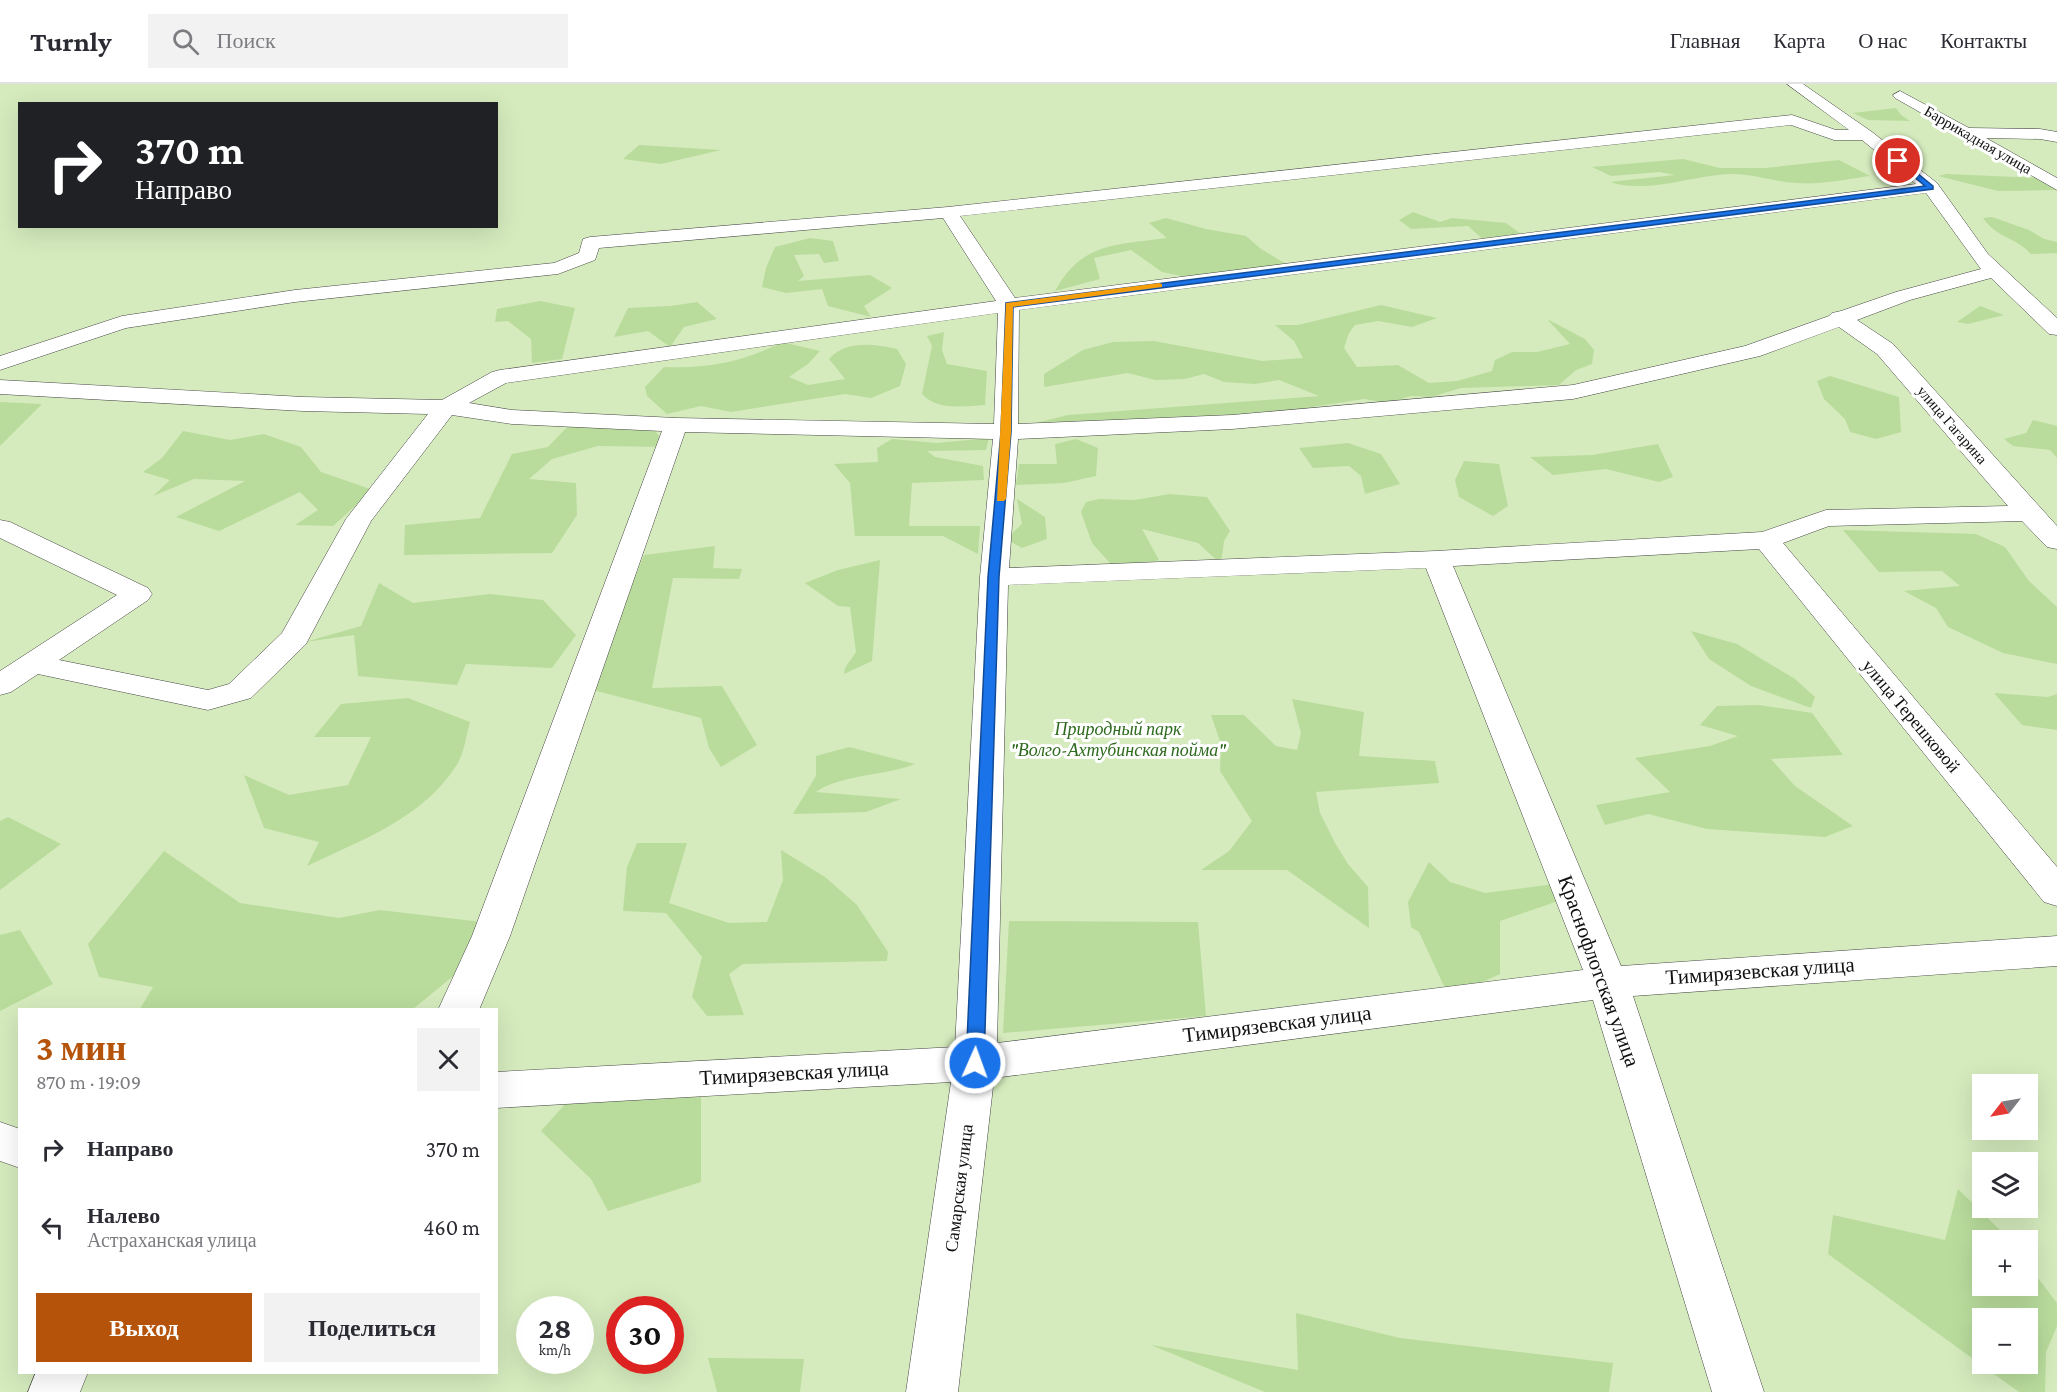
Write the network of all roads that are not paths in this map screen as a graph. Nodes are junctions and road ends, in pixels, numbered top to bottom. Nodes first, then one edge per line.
1 (1794, 84) edge
2 (1900, 95) dead end
3 (1965, 132) junction
4 (1866, 135) junction
5 (2057, 137) edge
6 (2057, 185) edge
7 (1931, 187) junction
8 (948, 212) junction
9 (1994, 271) junction
10 (1009, 305) junction
11 (1839, 317) junction
12 (2057, 329) edge
13 (0, 363) edge
14 (0, 387) edge
15 (446, 407) junction
16 (676, 425) junction
17 (1006, 432) junction
18 (2029, 513) junction
19 (0, 528) edge
20 (1766, 540) junction
21 (2057, 541) edge
22 (1436, 559) junction
23 (994, 577) junction
24 (34, 664) junction
25 (0, 685) edge
26 (2057, 892) edge
27 (2057, 951) edge
28 (1608, 982) junction
29 (459, 1008) edge
30 (975, 1063) junction
31 (498, 1090) edge
32 (0, 1141) edge
33 (18, 1148) edge
34 (62, 1374) edge
35 (54, 1392) edge
36 (932, 1392) edge
37 (1738, 1392) edge

1 - 4 street
2 - 3 street, Баррикадная улица
3 - 5 street
3 - 6 street, Баррикадная улица
4 - 7 street
4 - 8 street
7 - 9 street
7 - 10 street
8 - 10 street
8 - 13 street
9 - 11 street
9 - 12 street
10 - 15 street
10 - 17 street, Самарская улица
11 - 17 street
11 - 18 street, улица Гагарина
14 - 15 street
15 - 16 street
15 - 24 street
16 - 17 street
16 - 29 street
17 - 23 street, Самарская улица
18 - 20 street
18 - 21 street, улица Гагарина
19 - 24 street
20 - 22 street
20 - 26 street, улица Терешковой
22 - 23 street
22 - 28 street, Краснофлотская улица
23 - 30 street, Самарская улица
24 - 25 street
27 - 28 street, Тимирязевская улица
28 - 30 street, Тимирязевская улица
28 - 37 street, Краснофлотская улица
30 - 31 street, Тимирязевская улица
30 - 36 street, Самарская улица
32 - 33 street
34 - 35 street

